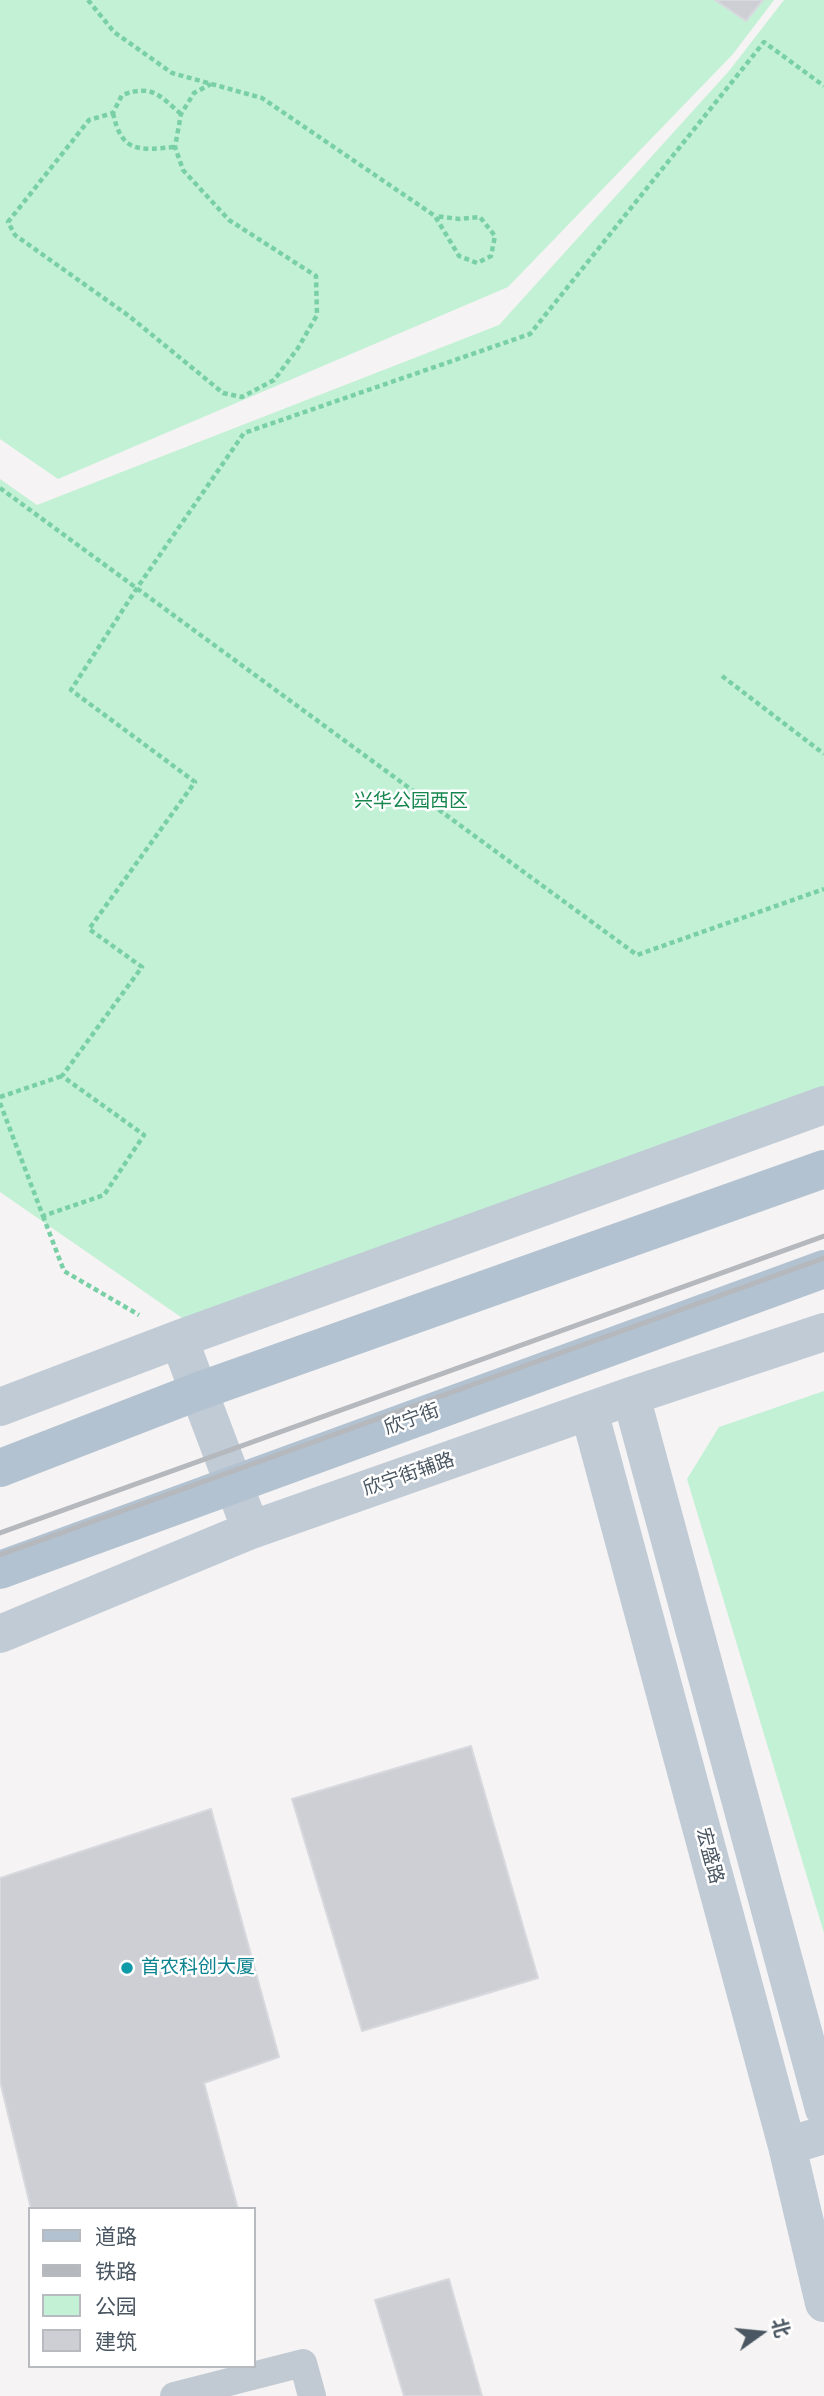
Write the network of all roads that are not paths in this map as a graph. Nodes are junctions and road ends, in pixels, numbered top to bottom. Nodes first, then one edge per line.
1 (824, 1105) edge
2 (824, 1169) edge
3 (824, 1269) edge
4 (824, 1332) edge
5 (179, 1339) junction
6 (199, 1391) junction
7 (631, 1396) junction
8 (0, 1407) edge
9 (589, 1411) junction
10 (0, 1468) edge
11 (232, 1486) junction
12 (251, 1530) junction
13 (0, 1570) edge
14 (0, 1634) edge
15 (819, 2072) edge
16 (769, 2082) junction
17 (824, 2109) edge
18 (824, 2135) edge
19 (787, 2146) junction
20 (824, 2302) edge
21 (174, 2396) edge
22 (312, 2396) edge

1 - 5 street
2 - 6 main road
3 - 11 main road, 欣宁街
4 - 7 street, 欣宁街辅路
5 - 6 street
5 - 8 street
6 - 10 main road
6 - 11 street
7 - 9 street, 欣宁街辅路
7 - 15 street
9 - 12 street, 欣宁街辅路
9 - 16 street, 宏盛路
11 - 12 street
11 - 13 main road, 欣宁街
12 - 14 street, 欣宁街辅路
15 - 16 street
15 - 17 street
16 - 19 street, 宏盛路
18 - 19 street
19 - 20 street, 宏盛路
21 - 22 street

